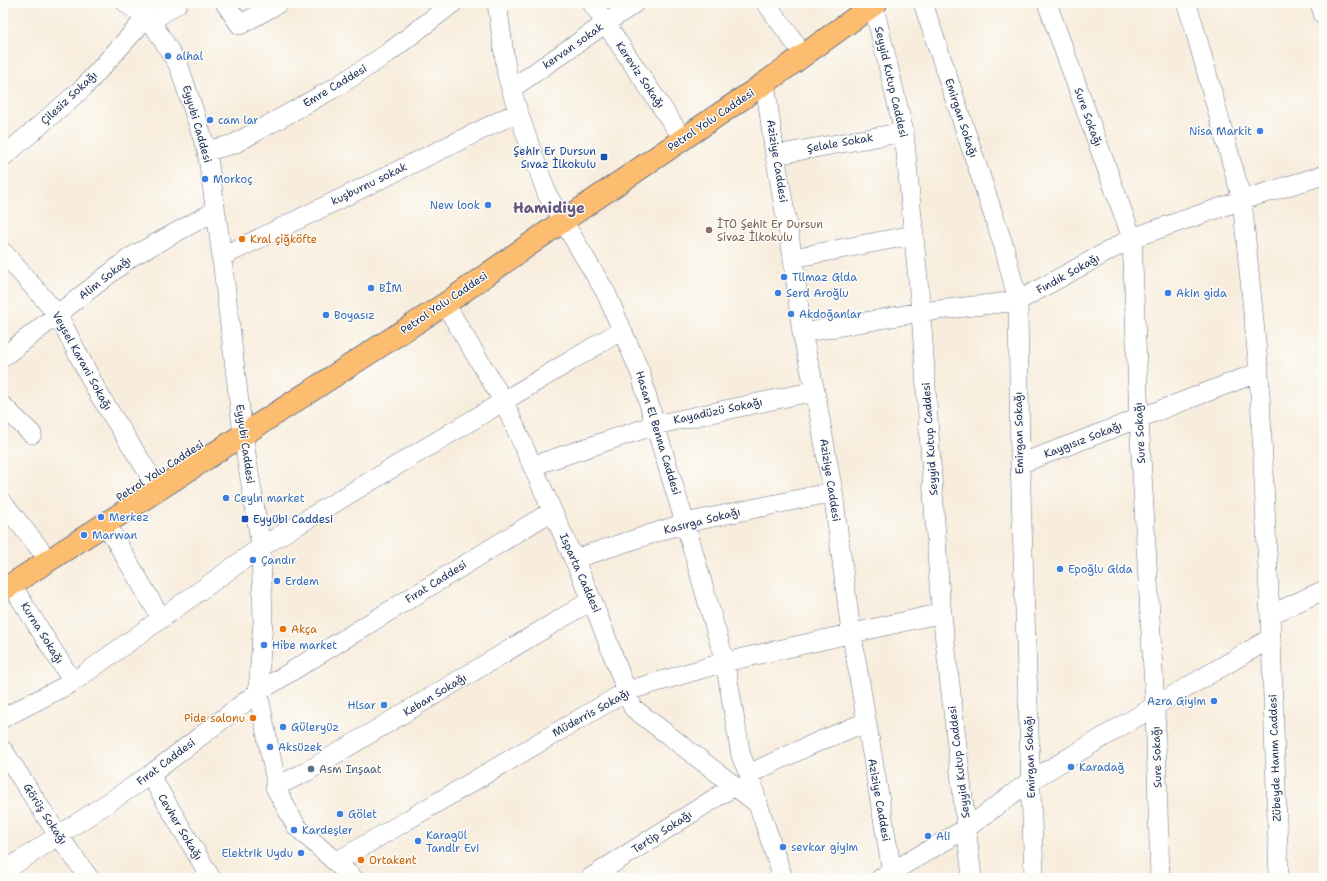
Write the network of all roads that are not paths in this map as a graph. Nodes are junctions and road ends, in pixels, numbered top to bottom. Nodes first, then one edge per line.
1 (126, 3) edge
2 (178, 3) edge
3 (225, 3) edge
4 (280, 3) edge
5 (453, 3) edge
6 (497, 3) edge
7 (592, 3) edge
8 (635, 3) edge
9 (766, 3) edge
10 (852, 3) edge
11 (923, 3) edge
12 (1047, 3) edge
13 (1186, 3) edge
14 (1320, 3) edge
15 (874, 4) edge
16 (1324, 16) edge
17 (149, 19) junction
18 (606, 23) junction
19 (794, 44) junction
20 (765, 83) junction
21 (511, 89) junction
22 (518, 112) junction
23 (675, 127) junction
24 (904, 132) junction
25 (207, 152) junction
26 (776, 155) junction
27 (3, 156) edge
28 (1324, 175) edge
29 (1242, 200) junction
30 (215, 211) junction
31 (559, 216) junction
32 (913, 235) junction
33 (1132, 238) junction
34 (3, 252) edge
35 (221, 257) junction
36 (793, 258) junction
37 (1018, 301) junction
38 (445, 304) junction
39 (921, 312) junction
40 (58, 315) junction
41 (622, 330) junction
42 (802, 333) junction
43 (3, 357) edge
44 (1259, 372) junction
45 (815, 391) junction
46 (504, 402) junction
47 (3, 406) edge
48 (1139, 419) junction
49 (654, 425) junction
50 (242, 427) junction
51 (32, 434) dead end
52 (1020, 464) junction
53 (532, 466) junction
54 (151, 477) junction
55 (833, 492) junction
56 (3, 503) edge
57 (552, 511) junction
58 (685, 523) junction
59 (106, 524) junction
60 (261, 547) junction
61 (40, 549) junction
62 (574, 559) junction
63 (6, 583) edge
64 (1324, 590) edge
65 (592, 600) junction
66 (942, 613) junction
67 (1270, 615) junction
68 (161, 618) junction
69 (851, 633) junction
70 (1271, 638) junction
71 (725, 662) junction
72 (72, 682) junction
73 (627, 691) junction
74 (258, 692) junction
75 (1155, 706) junction
76 (3, 718) edge
77 (866, 722) junction
78 (3, 750) edge
79 (750, 774) junction
80 (150, 775) junction
81 (1030, 781) junction
82 (734, 786) junction
83 (275, 787) junction
84 (758, 804) junction
85 (967, 828) junction
86 (58, 835) junction
87 (336, 862) junction
88 (3, 872) edge
89 (888, 876) edge
90 (89, 878) edge
91 (211, 878) edge
92 (353, 878) edge
93 (590, 878) edge
94 (782, 878) edge
95 (972, 878) edge
96 (1034, 878) edge
97 (1160, 878) edge
98 (1279, 878) edge

1 - 17 street, Eyyubi Caddesi
2 - 17 street, Çilesiz Sokağı
3 - 4 street
5 - 25 street, Emre Caddesi
6 - 21 street, Hasan El Benna Caddesi
7 - 18 street, Kereviz Sokağı
8 - 18 street, kervan sokak
9 - 19 street
10 - 19 main road, Petrol Yolu Caddesi
11 - 37 street, Emirgan Sokağı
12 - 33 street, Sure Sokağı
13 - 29 street, Zübeyde Hanım Caddesi
14 - 16 street
15 - 20 main road, Petrol Yolu Caddesi
15 - 24 street, Seyyid Kutup Caddesi
17 - 25 street, Eyyubi Caddesi
17 - 27 street, Çilesiz Sokağı
18 - 21 street, kervan sokak
18 - 23 street, Kereviz Sokağı
19 - 23 main road, Petrol Yolu Caddesi
20 - 26 street, Aziziye Caddesi
20 - 31 main road, Petrol Yolu Caddesi
21 - 22 street, Hasan El Benna Caddesi
22 - 31 street, Hasan El Benna Caddesi
22 - 35 street, kuşburnu sokak
23 - 31 main road, Petrol Yolu Caddesi
24 - 26 street, Şelale Sokak
24 - 32 street, Seyyid Kutup Caddesi
25 - 30 street, Eyyubi Caddesi
26 - 36 street, Aziziye Caddesi
28 - 29 street, Fındık Sokağı
29 - 33 street, Fındık Sokağı
29 - 44 street, Zübeyde Hanım Caddesi
30 - 35 street, Eyyubi Caddesi
30 - 40 street, Alim Sokağı
31 - 38 main road, Petrol Yolu Caddesi
31 - 41 street, Hasan El Benna Caddesi
31 - 50 main road, Petrol Yolu Caddesi
32 - 36 street
32 - 39 street, Seyyid Kutup Caddesi
33 - 37 street, Fındık Sokağı
33 - 48 street, Sure Sokağı
34 - 40 street, Veysel Karani Sokağı
35 - 50 street, Eyyubi Caddesi
36 - 42 street, Aziziye Caddesi
37 - 39 street, Fındık Sokağı
37 - 52 street, Emirgan Sokağı
38 - 46 street, Isparta Caddesi
38 - 50 main road, Petrol Yolu Caddesi
39 - 42 street, Fındık Sokağı
39 - 66 street, Seyyid Kutup Caddesi
40 - 43 street, Alim Sokağı
40 - 54 street, Veysel Karani Sokağı
41 - 46 street
41 - 49 street, Hasan El Benna Caddesi
42 - 45 street, Aziziye Caddesi
44 - 48 street, Kaygısız Sokağı
44 - 67 street, Zübeyde Hanım Caddesi
45 - 49 street, Kayadüzü Sokağı
45 - 55 street, Aziziye Caddesi
46 - 53 street, Isparta Caddesi
46 - 60 street
47 - 51 street
48 - 52 street, Kaygısız Sokağı
48 - 75 street, Sure Sokağı
49 - 53 street, Kayadüzü Sokağı
49 - 58 street, Hasan El Benna Caddesi
50 - 54 main road, Petrol Yolu Caddesi
50 - 59 main road, Petrol Yolu Caddesi
50 - 60 street, Eyyubi Caddesi
52 - 81 street, Emirgan Sokağı
53 - 57 street, Isparta Caddesi
54 - 61 main road, Petrol Yolu Caddesi
55 - 58 street, Kasırga Sokağı
55 - 69 street, Aziziye Caddesi
56 - 61 street
57 - 62 street, Isparta Caddesi
57 - 74 street, Fırat Caddesi
58 - 62 street, Kasırga Sokağı
58 - 71 street, Hasan El Benna Caddesi
59 - 63 main road, Petrol Yolu Caddesi
59 - 68 street
60 - 68 street
60 - 74 street, Eyyubi Caddesi
61 - 63 main road, Petrol Yolu Caddesi
62 - 65 street, Isparta Caddesi
63 - 72 street, Kurna Sokağı
64 - 67 street
65 - 73 street, Isparta Caddesi
65 - 83 street, Keban Sokağı
66 - 69 street, Müderris Sokağı
66 - 85 street, Seyyid Kutup Caddesi
67 - 70 street, Zübeyde Hanım Caddesi
68 - 72 street
69 - 71 street, Müderris Sokağı
69 - 77 street, Aziziye Caddesi
70 - 75 street
70 - 98 street, Zübeyde Hanım Caddesi
71 - 73 street, Müderris Sokağı
71 - 79 street, Hasan El Benna Caddesi
72 - 76 street
73 - 82 street, Isparta Caddesi
73 - 87 street, Müderris Sokağı
74 - 80 street, Fırat Caddesi
74 - 83 street, Eyyubi Caddesi
75 - 81 street
75 - 97 street, Sure Sokağı
77 - 79 street
77 - 89 street, Aziziye Caddesi
78 - 86 street, Görüş Sokağı
79 - 84 street, Hasan El Benna Caddesi
80 - 86 street, Fırat Caddesi
80 - 91 street, Cevher Sokağı
81 - 85 street
81 - 96 street, Emirgan Sokağı
82 - 84 street, Isparta Caddesi
82 - 93 street, Tertip Sokağı
83 - 87 street, Eyyubi Caddesi
84 - 94 street, Hasan El Benna Caddesi
85 - 89 street
85 - 95 street, Seyyid Kutup Caddesi
86 - 88 street, Fırat Caddesi
86 - 90 street, Görüş Sokağı
87 - 92 street, Eyyubi Caddesi

